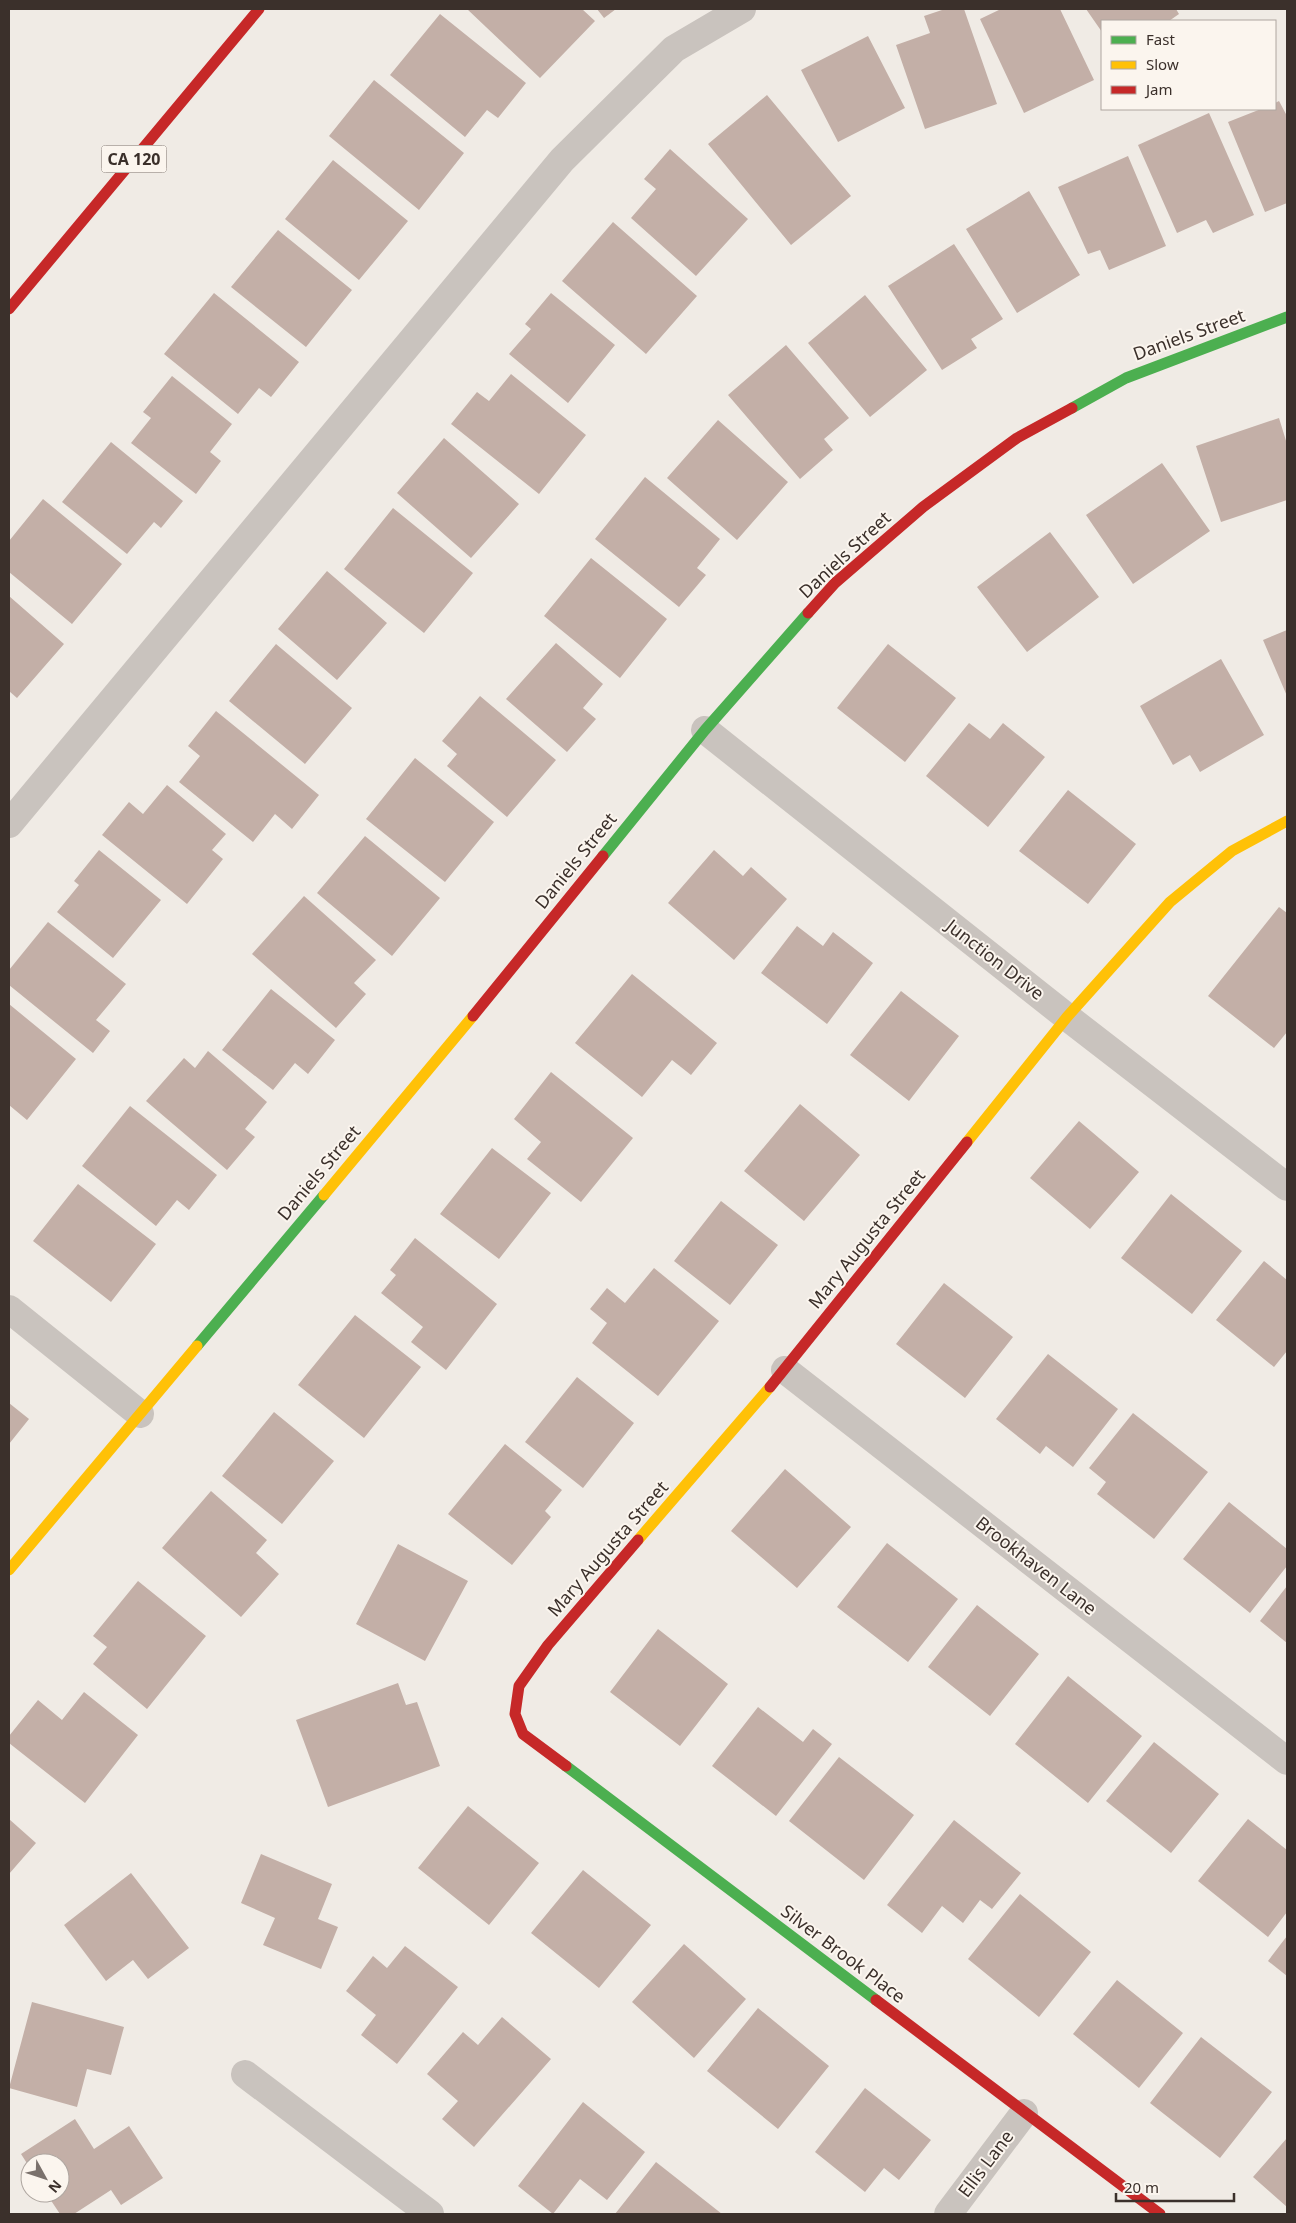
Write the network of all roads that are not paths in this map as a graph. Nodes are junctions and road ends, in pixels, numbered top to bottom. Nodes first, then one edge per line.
1 (259, 9) edge
2 (742, 9) edge
3 (9, 308) edge
4 (1287, 317) edge
5 (705, 730) junction
6 (1287, 821) edge
7 (9, 824) edge
8 (1067, 1017) junction
9 (1287, 1187) edge
10 (9, 1309) edge
11 (785, 1370) junction
12 (140, 1414) junction
13 (9, 1570) edge
14 (515, 1714) joint
15 (1287, 1761) edge
16 (245, 2074) dead end
17 (1024, 2113) junction
18 (430, 2214) edge
19 (948, 2214) edge
20 (1160, 2214) edge

1 - 3 main road, CA 120
2 - 7 street
4 - 5 main road, Daniels Street
5 - 8 street, Junction Drive
5 - 12 main road, Daniels Street
6 - 8 main road, Mary Augusta Street
8 - 9 street, Junction Drive
8 - 11 main road, Mary Augusta Street
10 - 12 street
11 - 14 main road, Mary Augusta Street
11 - 15 street, Brookhaven Lane
12 - 13 main road, Daniels Street
14 - 17 main road, Silver Brook Place
16 - 18 street
17 - 19 street, Ellis Lane
17 - 20 main road, Silver Brook Place

